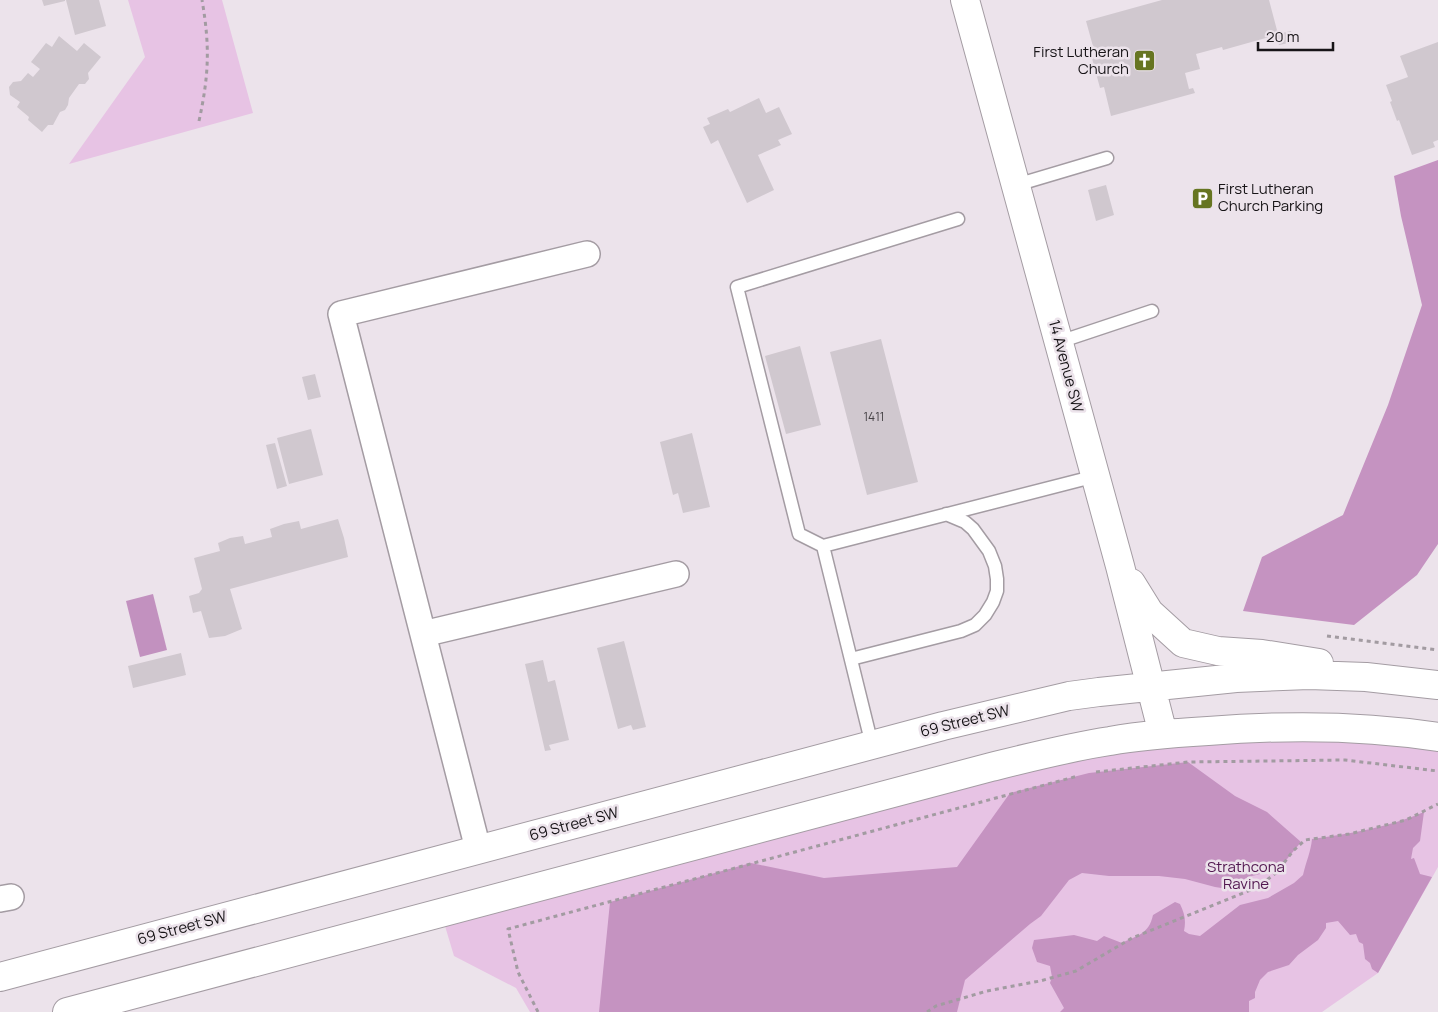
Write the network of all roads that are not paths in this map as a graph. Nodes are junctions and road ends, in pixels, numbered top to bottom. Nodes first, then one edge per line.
1 (965, 0) edge
2 (1107, 158) dead end
3 (1016, 185) junction
4 (958, 218) dead end
5 (588, 254) dead end
6 (1152, 311) dead end
7 (1059, 342) junction
8 (1096, 476) junction
9 (946, 514) junction
10 (823, 546) junction
11 (1120, 566) junction
12 (676, 574) dead end
13 (423, 634) junction
14 (851, 659) junction
15 (1366, 677) junction
16 (1438, 685) edge
17 (1150, 686) junction
18 (1163, 734) junction
19 (1438, 737) edge
20 (872, 745) junction
21 (478, 850) junction
22 (0, 976) edge
23 (67, 1012) edge

1 - 3 main road, 14 Avenue SW
2 - 3 lane
3 - 7 main road, 14 Avenue SW
4 - 10 lane
5 - 13 street
6 - 7 lane
7 - 8 main road, 14 Avenue SW
8 - 9 lane
8 - 11 main road, 14 Avenue SW
9 - 10 lane
9 - 14 lane
10 - 14 lane
11 - 15 main road
11 - 17 main road, 14 Avenue SW
12 - 13 street
13 - 21 street
14 - 20 lane
15 - 16 main road
15 - 17 main road, 69 Street SW
17 - 18 main road, 14 Avenue SW
17 - 20 main road, 69 Street SW
18 - 19 main road
18 - 23 main road
20 - 21 main road, 69 Street SW
21 - 22 main road, 69 Street SW

